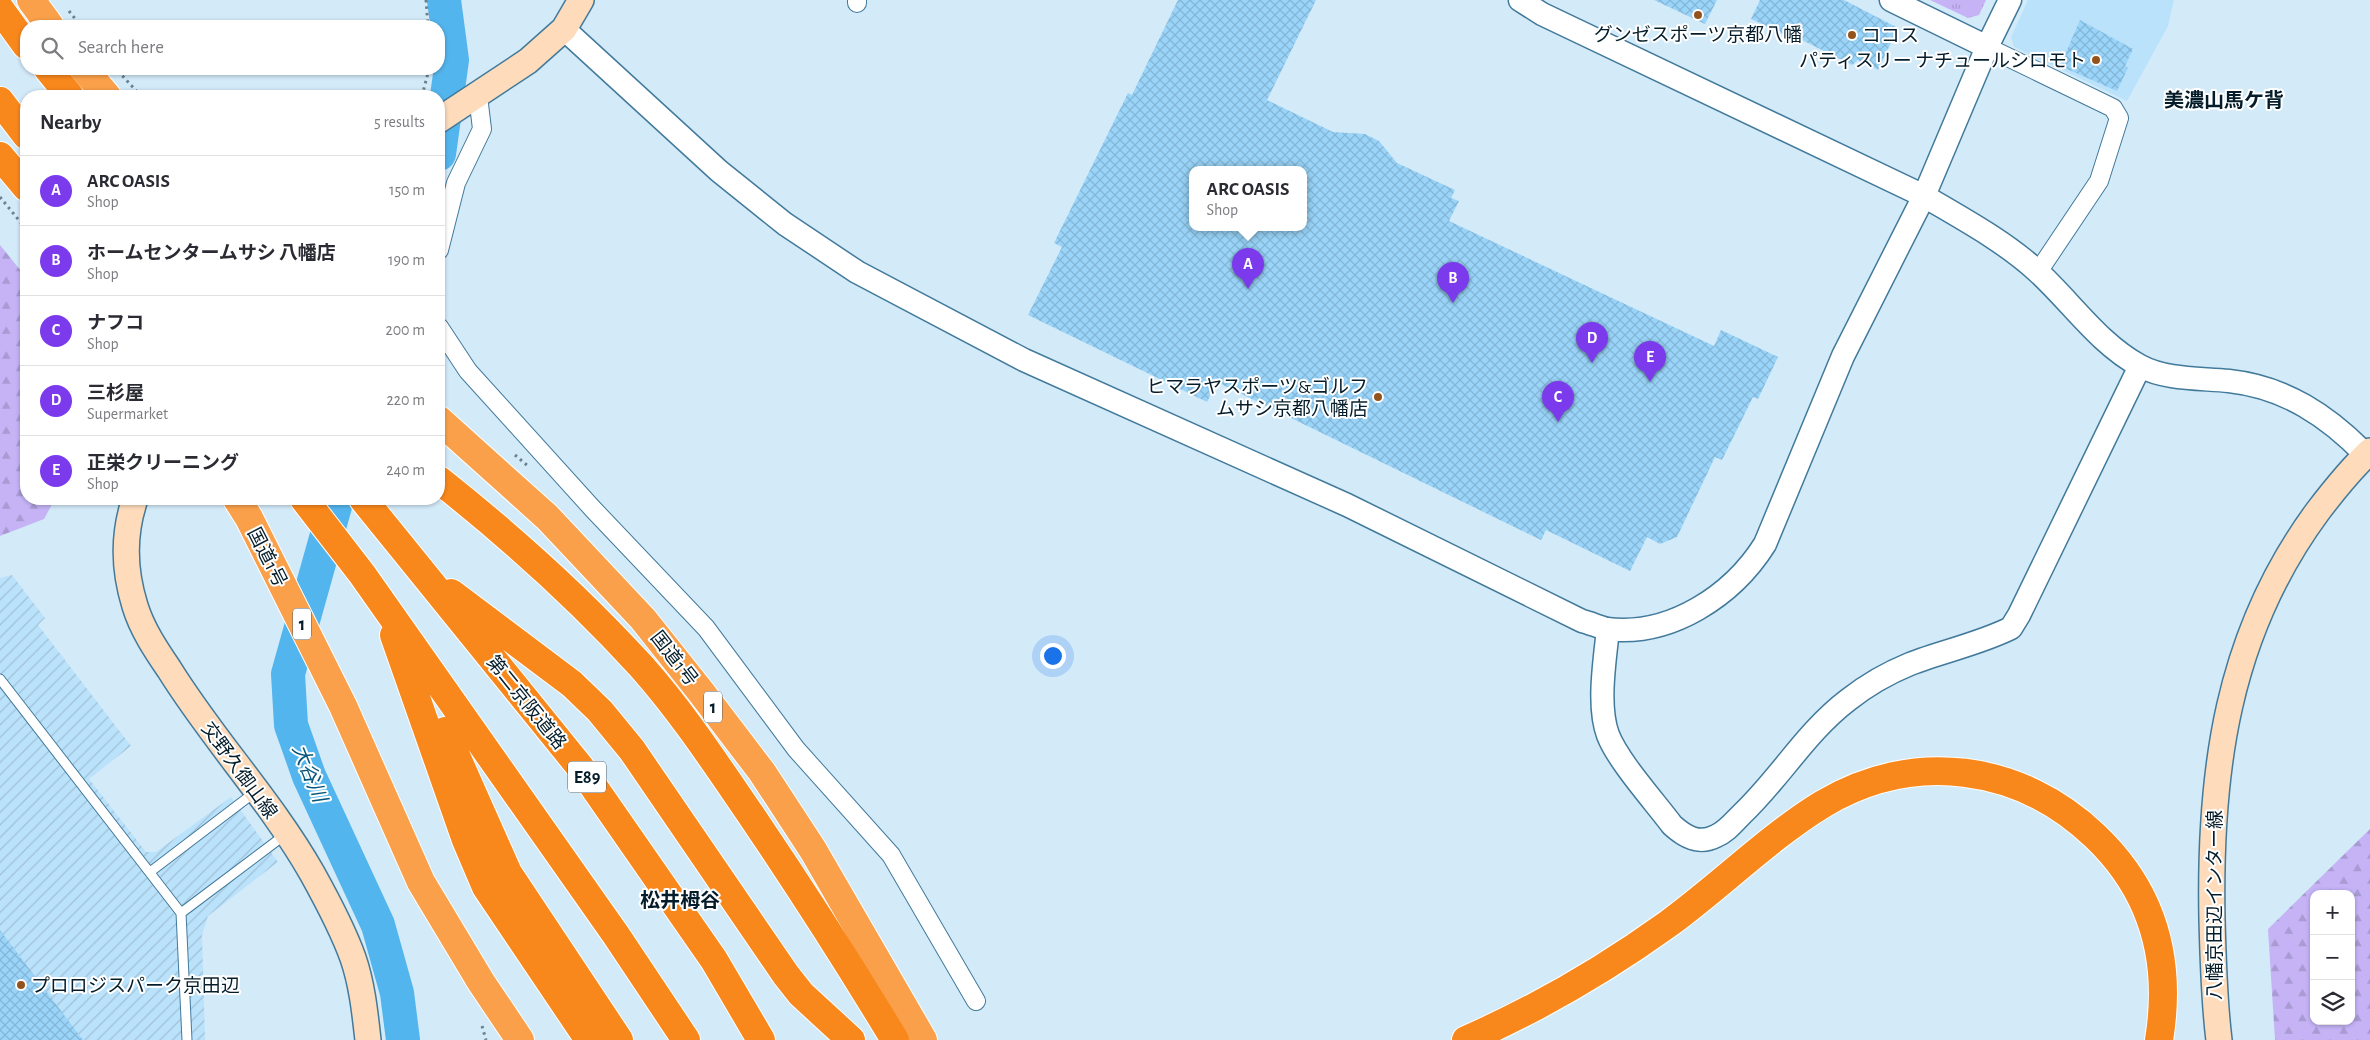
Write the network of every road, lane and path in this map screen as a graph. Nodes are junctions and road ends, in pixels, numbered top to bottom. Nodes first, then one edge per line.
1 (31, 0) edge
2 (426, 0) edge
3 (582, 0) edge
4 (1520, 0) edge
5 (1891, 0) edge
6 (2010, 0) edge
7 (2, 12) edge
8 (46, 20) edge
9 (428, 20) edge
10 (564, 29) junction
11 (20, 35) edge
12 (1987, 47) junction
13 (50, 75) edge
14 (51, 75) edge
15 (89, 75) edge
16 (122, 75) edge
17 (427, 75) edge
18 (60, 90) edge
19 (65, 90) edge
20 (102, 90) edge
21 (135, 90) edge
22 (424, 90) edge
23 (0, 101) edge
24 (471, 101) junction
25 (445, 116) edge
26 (20, 127) edge
27 (0, 142) edge
28 (0, 156) edge
29 (20, 167) edge
30 (20, 180) edge
31 (1924, 196) junction
32 (0, 197) edge
33 (20, 222) edge
34 (445, 226) edge
35 (2038, 272) junction
36 (445, 336) edge
37 (2140, 366) junction
38 (445, 426) edge
39 (2368, 453) edge
40 (445, 485) edge
41 (132, 505) edge
42 (240, 505) edge
43 (309, 505) edge
44 (369, 505) edge
45 (408, 556) junction
46 (390, 614) junction
47 (1608, 628) junction
48 (415, 650) junction
49 (0, 679) edge
50 (256, 792) junction
51 (287, 834) junction
52 (150, 872) junction
53 (181, 913) junction
54 (976, 1001) dead end
55 (187, 1040) edge
56 (368, 1040) edge
57 (520, 1040) edge
58 (590, 1040) edge
59 (619, 1040) edge
60 (686, 1040) edge
61 (761, 1040) edge
62 (851, 1040) edge
63 (895, 1040) edge
64 (923, 1040) edge
65 (1466, 1040) edge
66 (2159, 1040) edge
67 (2219, 1040) edge

1 - 8 highway
2 - 9 path
3 - 10 main road
4 - 31 street
5 - 12 street
6 - 12 street
7 - 11 highway
10 - 24 main road
10 - 47 street
12 - 31 street
12 - 35 street
13 - 18 highway
14 - 19 highway
15 - 20 highway
16 - 21 path
17 - 22 path
23 - 26 highway
24 - 25 main road
24 - 34 street
27 - 29 highway
28 - 30 highway
31 - 35 street
31 - 47 street
32 - 33 path
35 - 37 street
36 - 54 street
37 - 39 street
37 - 47 street
38 - 64 highway, 国道1号 / 1
39 - 67 main road, 八幡京田辺インター線
40 - 63 highway
41 - 50 main road, 交野久御山線
42 - 57 highway, 国道1号 / 1
43 - 46 highway
44 - 45 highway, 第二京阪道路 / E89
45 - 61 highway, 第二京阪道路 / E89
45 - 62 highway
46 - 48 highway
46 - 58 highway
48 - 59 highway
48 - 60 highway
49 - 52 lane
50 - 51 main road, 交野久御山線
50 - 52 lane
51 - 53 lane
51 - 56 main road, 交野久御山線
52 - 53 lane
53 - 55 lane
65 - 66 highway

